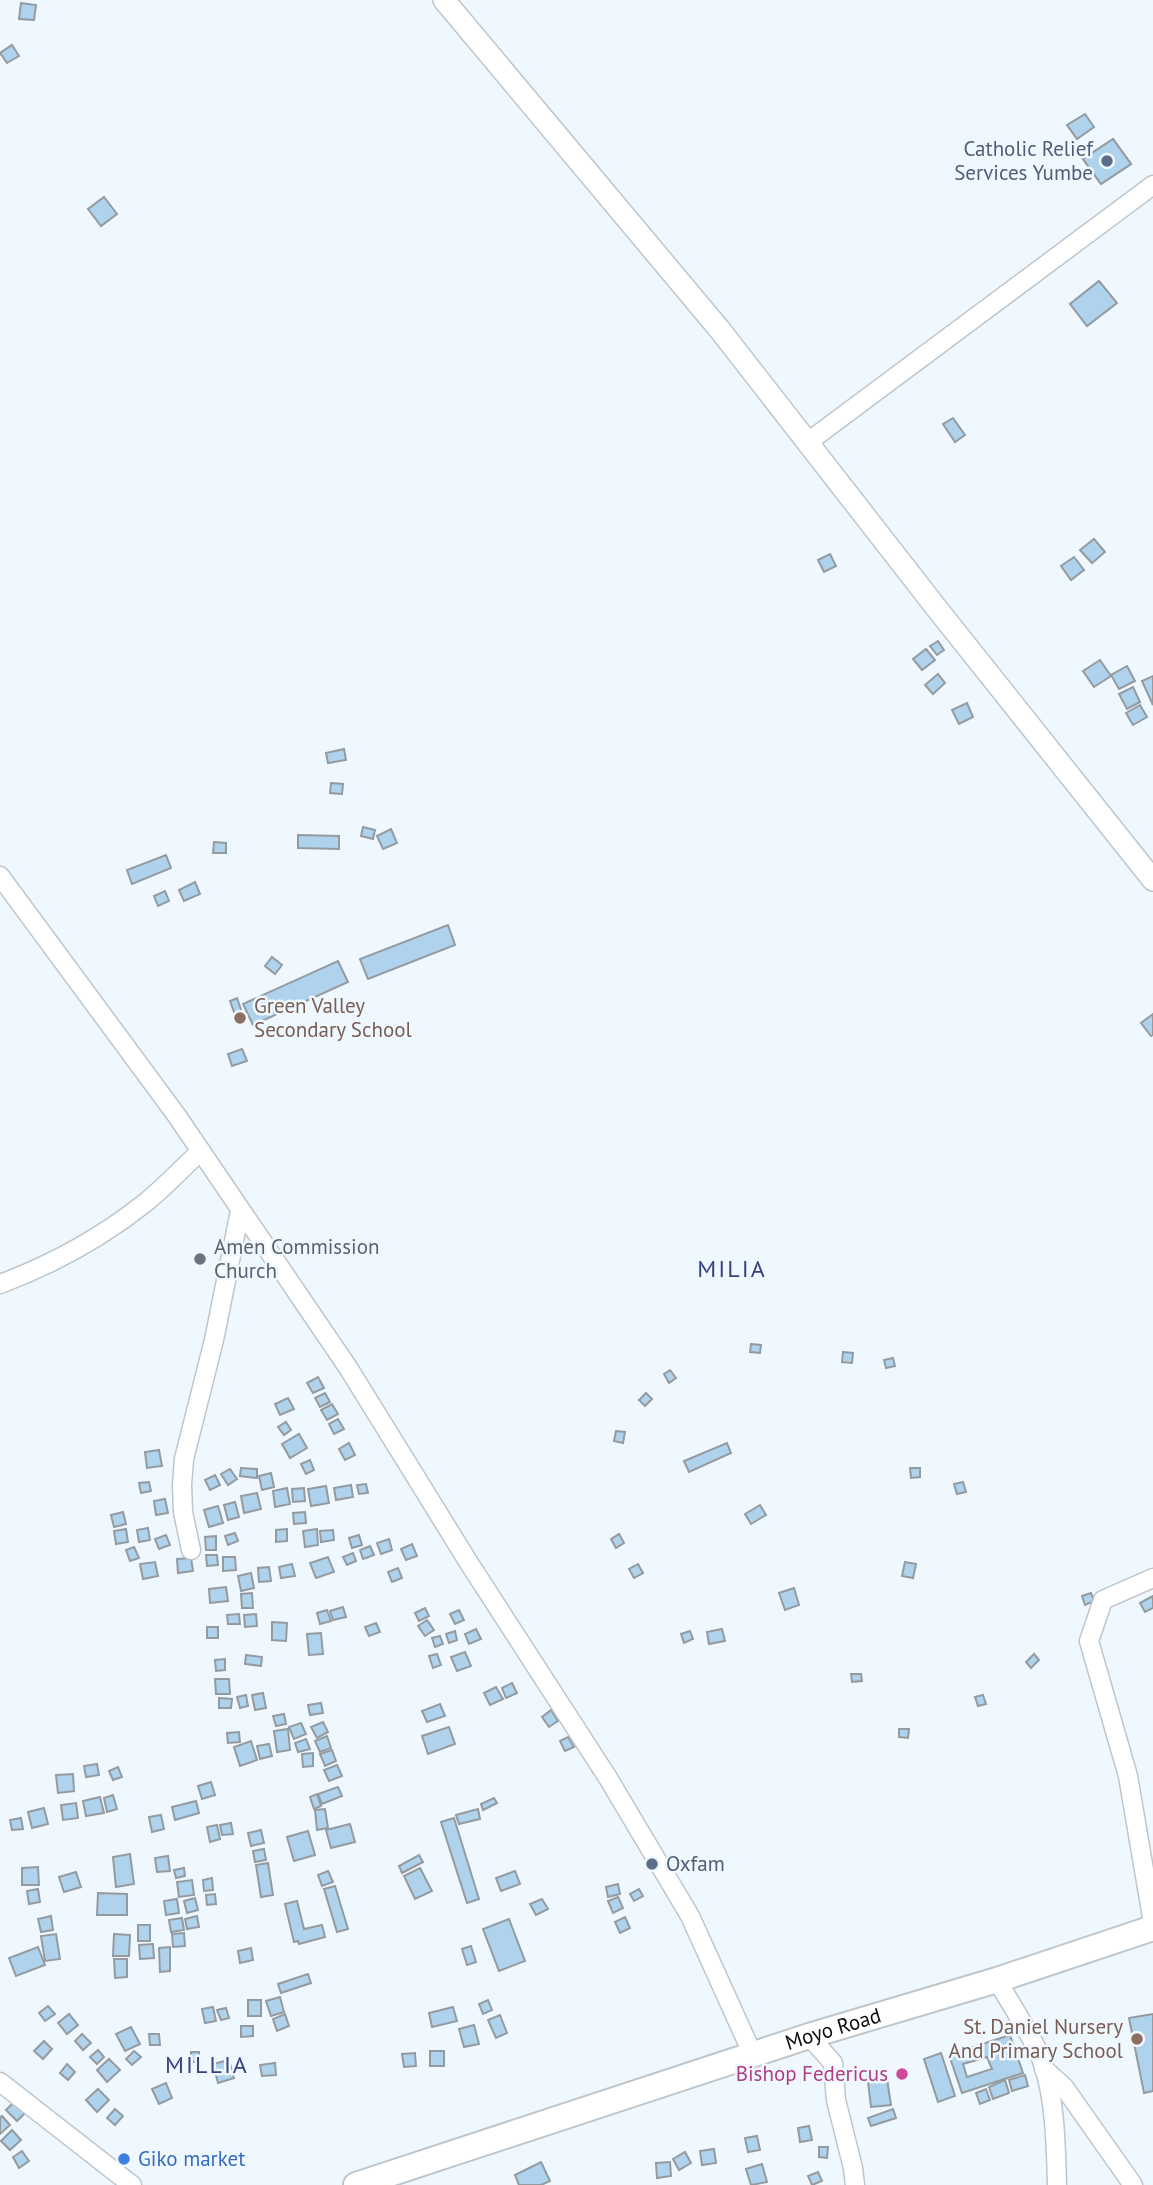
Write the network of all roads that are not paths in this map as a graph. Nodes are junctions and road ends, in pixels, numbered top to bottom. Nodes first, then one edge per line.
1 (444, 0) edge
2 (1153, 185) edge
3 (808, 442) junction
4 (0, 876) edge
5 (1153, 880) edge
6 (201, 1151) junction
7 (240, 1211) junction
8 (0, 1284) edge
9 (191, 1550) dead end
10 (1153, 1578) edge
11 (1153, 1923) edge
12 (1153, 1928) edge
13 (997, 1980) junction
14 (809, 2036) junction
15 (753, 2055) junction
16 (1044, 2070) junction
17 (0, 2082) edge
18 (132, 2185) edge
19 (360, 2185) edge
20 (855, 2185) edge
21 (1057, 2185) edge
22 (1133, 2185) edge

1 - 3 street
2 - 3 street
3 - 5 street
4 - 6 street
6 - 7 street
6 - 8 street
7 - 9 street
7 - 15 street
10 - 11 street
12 - 13 main road, Moyo Road
13 - 14 main road, Moyo Road
13 - 16 street
14 - 15 main road, Moyo Road
14 - 20 street
15 - 19 main road, Moyo Road
16 - 21 street
16 - 22 street
17 - 18 street

